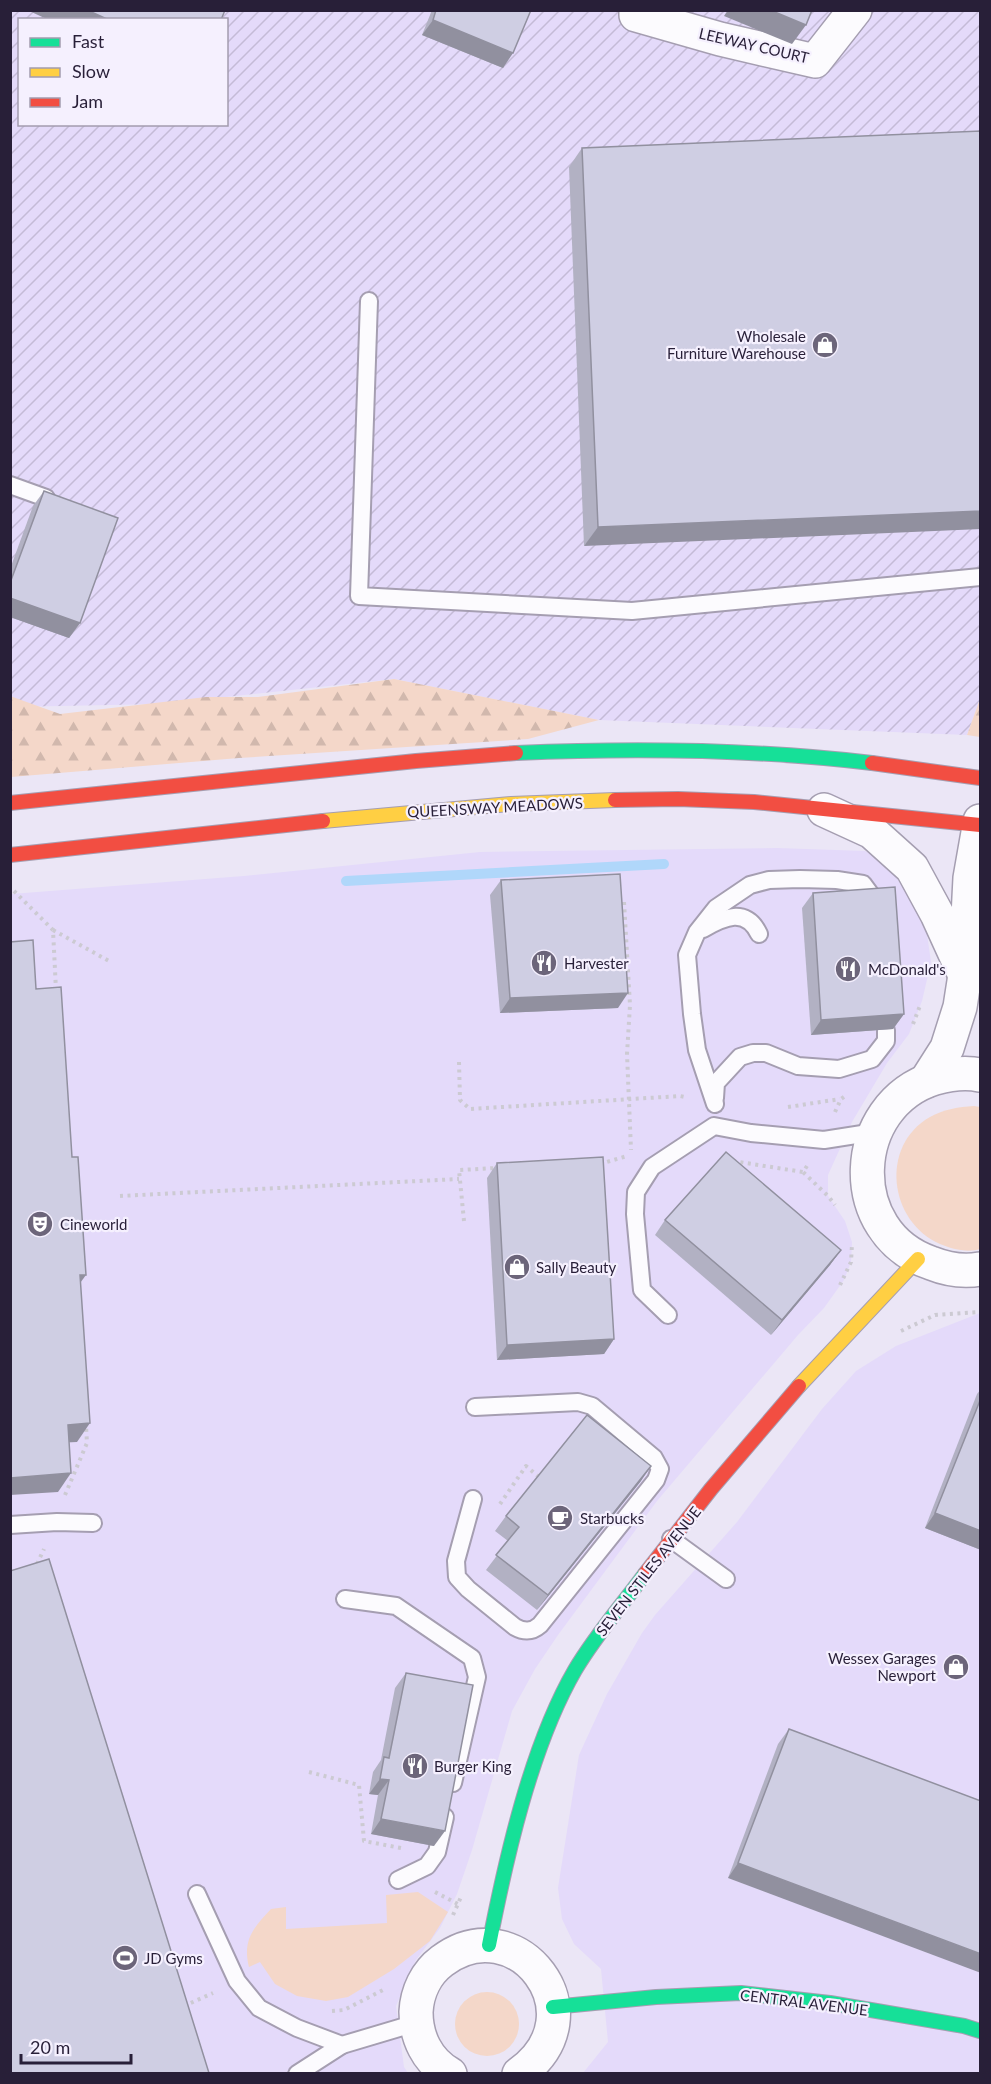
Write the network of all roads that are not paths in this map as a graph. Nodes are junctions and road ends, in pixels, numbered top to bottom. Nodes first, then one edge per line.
1 (636, 10) edge
2 (855, 10) edge
3 (369, 301) dead end
4 (10, 485) edge
5 (46, 498) edge
6 (981, 577) edge
7 (981, 777) edge
8 (10, 803) edge
9 (817, 807) junction
10 (980, 824) edge
11 (10, 855) edge
12 (877, 903) edge
13 (697, 933) junction
14 (759, 934) dead end
15 (965, 975) junction
16 (886, 1030) edge
17 (981, 1075) edge
18 (926, 1081) junction
19 (715, 1104) junction
20 (714, 1126) junction
21 (875, 1132) junction
22 (918, 1259) junction
23 (981, 1269) edge
24 (668, 1315) dead end
25 (475, 1407) dead end
26 (473, 1499) dead end
27 (93, 1523) dead end
28 (10, 1525) edge
29 (671, 1539) junction
30 (726, 1579) dead end
31 (345, 1599) dead end
32 (398, 1880) road end
33 (197, 1894) dead end
34 (491, 1934) junction
35 (553, 2007) junction
36 (416, 2023) junction
37 (981, 2031) edge
38 (342, 2045) junction
39 (297, 2073) edge
40 (450, 2073) edge
41 (519, 2073) edge

1 - 2 street, LEEWAY COURT
3 - 6 lane
4 - 5 lane
7 - 8 main road
9 - 10 main road, QUEENSWAY MEADOWS
9 - 11 main road, QUEENSWAY MEADOWS
9 - 15 street
10 - 15 street
12 - 13 lane
13 - 14 lane
13 - 19 lane
15 - 18 street
16 - 19 lane
17 - 18 street
18 - 21 street
19 - 20 lane
20 - 21 lane
20 - 24 lane
21 - 22 street
22 - 23 street
22 - 29 main road, SEVEN STILES AVENUE
25 - 26 lane
27 - 28 lane
29 - 30 lane
29 - 34 main road, SEVEN STILES AVENUE
31 - 32 lane
33 - 38 lane
34 - 35 street
34 - 36 street
35 - 37 main road, CENTRAL AVENUE
35 - 41 street
36 - 38 lane
36 - 40 street
38 - 39 lane

